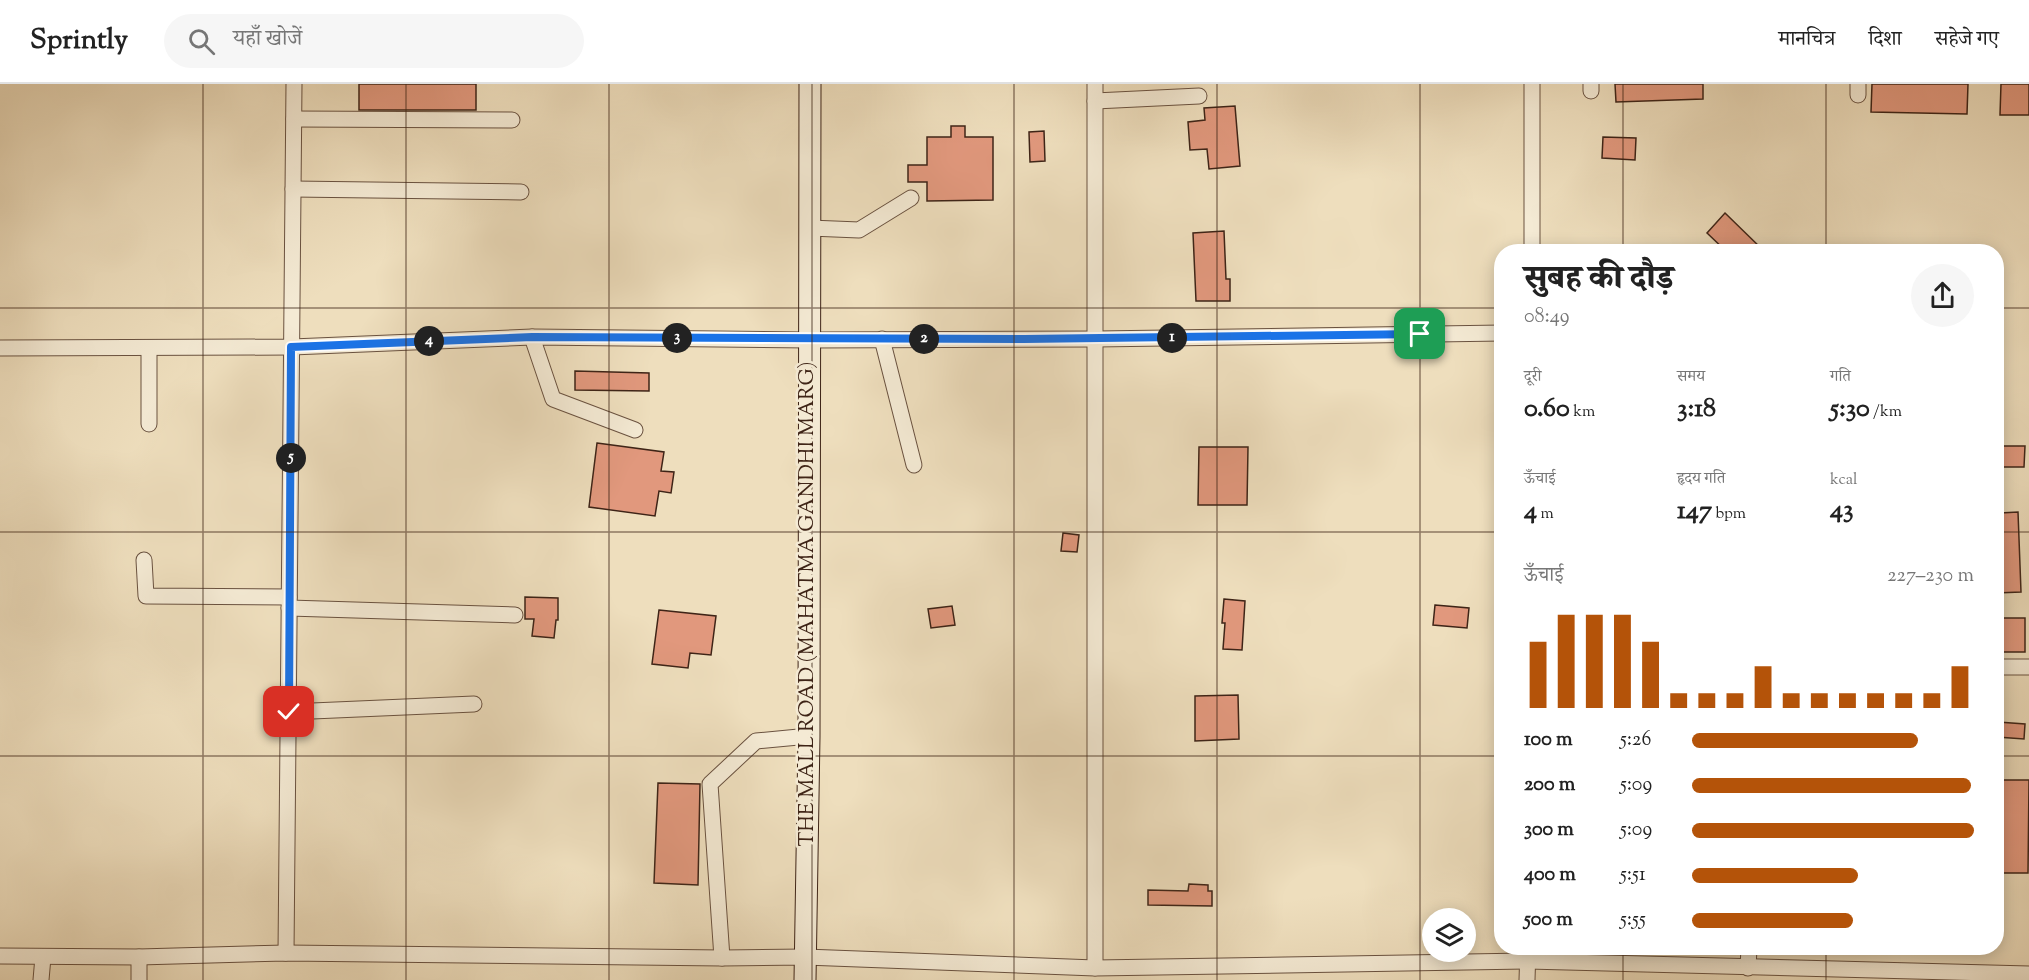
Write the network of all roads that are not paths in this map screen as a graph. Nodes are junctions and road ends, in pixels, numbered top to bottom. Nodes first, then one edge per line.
1 (294, 84) edge
2 (810, 84) edge
3 (1095, 84) edge
4 (1533, 84) edge
5 (1199, 96) dead end
6 (1095, 101) junction
7 (294, 119) junction
8 (512, 120) dead end
9 (293, 189) junction
10 (521, 192) dead end
11 (911, 198) dead end
12 (810, 228) junction
13 (1532, 244) edge
14 (1494, 333) edge
15 (532, 337) junction
16 (882, 339) junction
17 (1096, 339) junction
18 (810, 340) junction
19 (291, 347) junction
20 (0, 348) edge
21 (149, 348) junction
22 (150, 424) dead end
23 (635, 430) dead end
24 (914, 465) dead end
25 (144, 560) dead end
26 (289, 602) junction
27 (515, 615) dead end
28 (2004, 667) edge
29 (2029, 667) edge
30 (474, 704) dead end
31 (289, 712) junction
32 (809, 736) junction
33 (286, 953) junction
34 (1528, 955) edge
35 (1749, 955) edge
36 (0, 956) edge
37 (42, 957) junction
38 (140, 957) junction
39 (805, 957) junction
40 (722, 958) junction
41 (1095, 968) junction
42 (1748, 968) junction
43 (1852, 974) edge
44 (2029, 974) edge
45 (41, 980) edge
46 (139, 980) edge
47 (806, 980) edge
48 (1527, 980) edge

1 - 7 street
2 - 12 street, THE MALL ROAD (MAHATMA GANDHI MARG)
3 - 6 street
4 - 13 street
5 - 6 street
6 - 17 street
7 - 8 street
7 - 9 street
9 - 10 street
9 - 19 street
11 - 12 street
12 - 18 street, THE MALL ROAD (MAHATMA GANDHI MARG)
14 - 17 street
15 - 18 street
15 - 19 street
15 - 23 street
16 - 17 street
16 - 18 street
16 - 24 street
17 - 41 street
18 - 32 street, THE MALL ROAD (MAHATMA GANDHI MARG)
19 - 21 street
19 - 26 street
20 - 21 street
21 - 22 street
25 - 26 street
26 - 27 street
26 - 31 street
28 - 29 street
30 - 31 street
31 - 33 street
32 - 39 street, THE MALL ROAD (MAHATMA GANDHI MARG)
32 - 40 street
33 - 38 street
33 - 40 street
34 - 41 street
34 - 42 street
34 - 48 street
35 - 42 street
36 - 37 street
37 - 38 street
37 - 45 street
38 - 46 street
39 - 40 street
39 - 41 street
39 - 47 street, THE MALL ROAD (MAHATMA GANDHI MARG)
42 - 43 street
43 - 44 street

